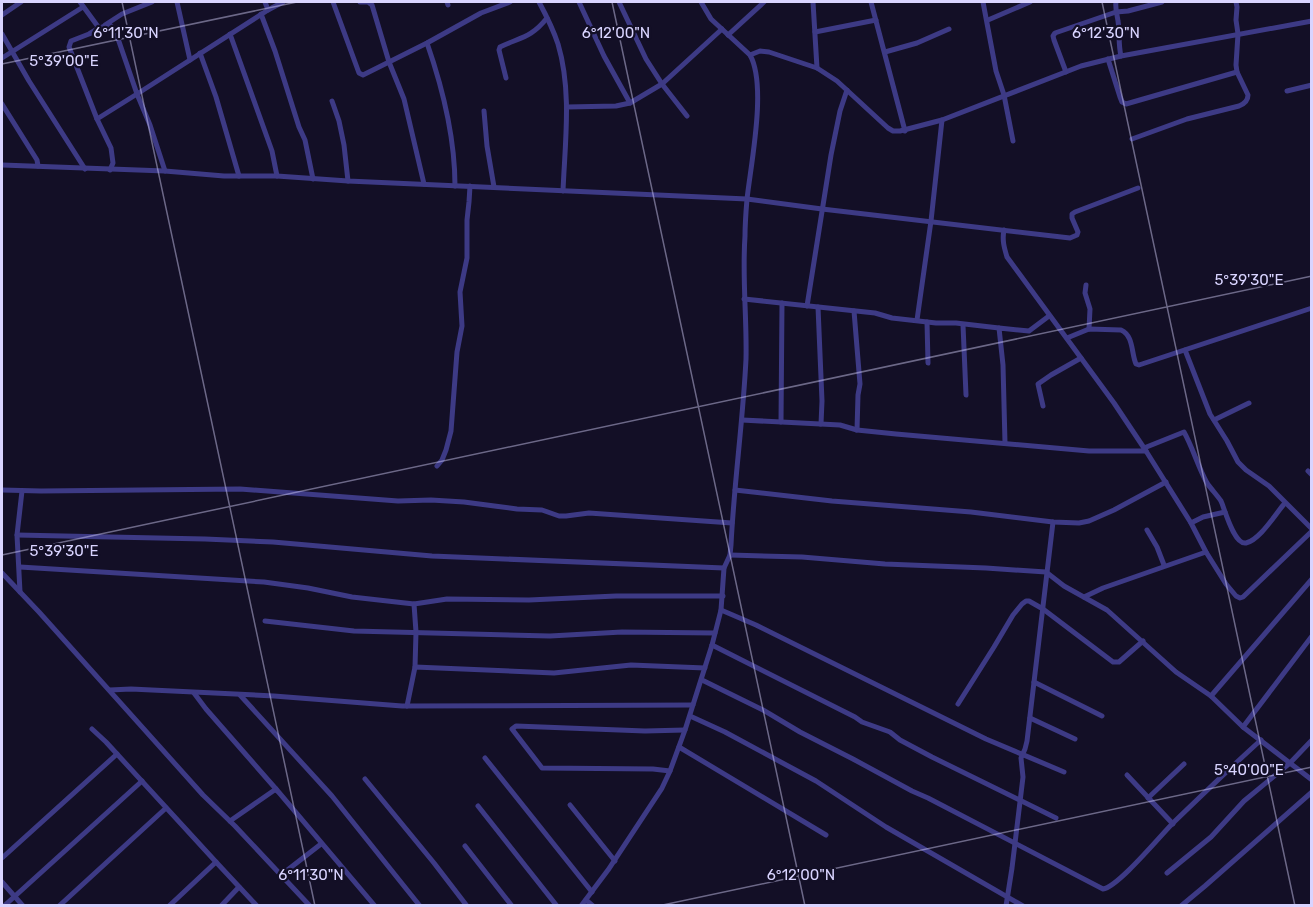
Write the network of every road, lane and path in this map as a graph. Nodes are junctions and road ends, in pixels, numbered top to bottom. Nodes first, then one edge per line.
1 (21, 2) edge
2 (152, 2) edge
3 (177, 2) edge
4 (265, 2) edge
5 (283, 2) edge
6 (333, 2) edge
7 (360, 2) edge
8 (510, 2) edge
9 (539, 2) edge
10 (579, 2) edge
11 (619, 2) edge
12 (701, 2) edge
13 (764, 2) edge
14 (813, 2) edge
15 (871, 2) edge
16 (983, 2) edge
17 (1026, 2) edge
18 (1116, 2) edge
19 (1162, 2) edge
20 (1238, 2) edge
21 (81, 4) edge
22 (268, 10) junction
23 (1116, 12) junction
24 (261, 14) junction
25 (2, 15) edge
26 (547, 18) junction
27 (876, 20) junction
28 (988, 20) junction
29 (1311, 21) edge
30 (102, 27) junction
31 (722, 29) junction
32 (949, 29) dead end
33 (815, 33) junction
34 (2, 34) edge
35 (230, 34) junction
36 (1238, 34) junction
37 (728, 35) junction
38 (427, 43) junction
39 (12, 52) junction
40 (885, 52) junction
41 (200, 53) junction
42 (750, 55) junction
43 (1121, 56) junction
44 (2, 58) edge
45 (1108, 59) junction
46 (190, 60) junction
47 (389, 62) junction
48 (817, 68) junction
49 (1066, 72) junction
50 (1238, 72) junction
51 (506, 78) dead end
52 (662, 84) junction
53 (1311, 85) edge
54 (846, 90) junction
55 (1287, 92) dead end
56 (137, 94) junction
57 (1004, 95) junction
58 (332, 101) dead end
59 (630, 103) junction
60 (2, 104) edge
61 (567, 107) junction
62 (484, 111) dead end
63 (687, 116) dead end
64 (97, 119) junction
65 (942, 120) junction
66 (905, 131) junction
67 (1132, 139) dead end
68 (1013, 141) dead end
69 (2, 165) edge
70 (38, 166) junction
71 (85, 169) junction
72 (110, 170) junction
73 (165, 171) junction
74 (239, 176) junction
75 (277, 177) junction
76 (313, 179) junction
77 (348, 181) junction
78 (424, 184) junction
79 (455, 186) junction
80 (470, 186) junction
81 (494, 188) junction
82 (1138, 188) dead end
83 (563, 191) junction
84 (747, 199) junction
85 (822, 209) junction
86 (931, 221) junction
87 (1004, 230) junction
88 (1086, 285) dead end
89 (744, 299) junction
90 (782, 303) junction
91 (807, 306) junction
92 (818, 307) junction
93 (1311, 308) edge
94 (854, 311) junction
95 (1049, 316) junction
96 (917, 320) junction
97 (927, 322) junction
98 (963, 325) junction
99 (999, 328) junction
100 (1089, 329) junction
101 (1067, 338) junction
102 (1185, 350) junction
103 (1081, 358) junction
104 (928, 363) dead end
105 (966, 395) dead end
106 (1249, 403) dead end
107 (1043, 406) dead end
108 (742, 420) junction
109 (1214, 420) junction
110 (781, 422) junction
111 (821, 424) junction
112 (857, 430) junction
113 (1005, 443) junction
114 (1145, 450) junction
115 (437, 466) dead end
116 (1166, 482) junction
117 (2, 490) edge
118 (735, 490) junction
119 (22, 491) junction
120 (1285, 503) junction
121 (1225, 512) junction
122 (1053, 522) junction
123 (732, 523) junction
124 (1191, 523) junction
125 (1147, 530) dead end
126 (1311, 530) edge
127 (17, 535) junction
128 (1206, 552) junction
129 (729, 555) junction
130 (1164, 565) junction
131 (20, 567) junction
132 (724, 568) junction
133 (1046, 572) junction
134 (2, 573) edge
135 (1311, 579) edge
136 (20, 592) junction
137 (723, 596) junction
138 (1084, 597) junction
139 (414, 604) junction
140 (1043, 609) junction
141 (721, 610) junction
142 (265, 621) dead end
143 (416, 632) junction
144 (715, 633) junction
145 (1311, 636) edge
146 (1143, 641) junction
147 (712, 645) junction
148 (415, 667) junction
149 (705, 668) junction
150 (702, 680) junction
151 (1034, 682) junction
152 (110, 690) junction
153 (194, 693) junction
154 (240, 695) junction
155 (1211, 696) junction
156 (958, 704) dead end
157 (693, 705) junction
158 (407, 706) junction
159 (690, 716) junction
160 (1102, 716) dead end
161 (1030, 718) junction
162 (1243, 727) junction
163 (92, 729) dead end
164 (685, 730) junction
165 (1075, 739) dead end
166 (1261, 740) junction
167 (1311, 740) edge
168 (679, 747) junction
169 (117, 754) junction
170 (1023, 754) junction
171 (485, 758) dead end
172 (1290, 763) junction
173 (1184, 764) dead end
174 (670, 771) junction
175 (1064, 772) dead end
176 (1127, 774) dead end
177 (365, 779) dead end
178 (1311, 780) edge
179 (142, 781) junction
180 (276, 789) junction
181 (1311, 792) edge
182 (1148, 798) junction
183 (1020, 800) junction
184 (570, 805) dead end
185 (478, 806) dead end
186 (166, 808) junction
187 (1056, 818) dead end
188 (230, 822) junction
189 (1173, 824) junction
190 (826, 835) dead end
191 (1015, 843) junction
192 (321, 844) junction
193 (465, 846) dead end
194 (2, 858) edge
195 (615, 861) junction
196 (216, 862) junction
197 (1167, 873) dead end
198 (281, 875) junction
199 (2, 882) edge
200 (239, 886) junction
201 (592, 892) junction
202 (365, 895) dead end
203 (15, 896) junction
204 (1008, 896) junction
205 (586, 900) junction
206 (4, 906) edge
207 (23, 906) edge
208 (59, 906) edge
209 (170, 906) edge
210 (221, 906) edge
211 (257, 906) edge
212 (310, 906) edge
213 (375, 906) edge
214 (420, 906) edge
215 (467, 906) edge
216 (512, 906) edge
217 (557, 906) edge
218 (582, 906) edge
219 (593, 906) edge
220 (1006, 906) edge
221 (1023, 906) edge
222 (1181, 906) edge

1 - 25 street
2 - 30 street
3 - 46 street
4 - 22 street
5 - 22 street
6 - 47 street
7 - 47 street
8 - 38 street
9 - 26 street
10 - 59 street
11 - 52 street
12 - 31 street
13 - 37 street
14 - 33 street
15 - 27 street
16 - 28 street
17 - 28 street
18 - 23 street
19 - 23 street
20 - 36 street
21 - 30 street
21 - 39 street
22 - 24 street
23 - 43 street
23 - 49 street
24 - 35 street
24 - 76 street
26 - 51 street
26 - 61 street
27 - 33 street
27 - 40 street
28 - 57 street
29 - 36 street
30 - 56 street
30 - 64 street
31 - 37 street
31 - 52 street
32 - 40 street
33 - 48 street
34 - 39 street
35 - 41 street
35 - 75 street
36 - 43 street
36 - 50 street
37 - 42 street
38 - 47 street
38 - 79 street
39 - 44 street
39 - 71 street
40 - 66 street
41 - 46 street
41 - 74 street
42 - 48 street
42 - 84 street
43 - 45 street
45 - 49 street
45 - 50 street
46 - 56 street
47 - 78 street
48 - 54 street
49 - 57 street
50 - 67 street
52 - 59 street
52 - 63 street
53 - 55 street
54 - 66 street
54 - 85 street
56 - 64 street
56 - 73 street
57 - 65 street
57 - 68 street
58 - 77 street
59 - 61 street
60 - 70 street
61 - 83 street
62 - 81 street
64 - 72 street
65 - 66 street
65 - 86 street
69 - 70 street
70 - 71 street
71 - 72 street
72 - 73 street
73 - 74 street
74 - 75 street
75 - 76 street
76 - 77 street
77 - 78 street
78 - 79 street
79 - 80 street
80 - 81 street
80 - 115 street
81 - 83 street
82 - 87 street
83 - 84 street
84 - 85 street
84 - 89 street
85 - 86 street
85 - 91 street
86 - 87 street
86 - 96 street
87 - 95 street
88 - 100 street
89 - 90 street
89 - 108 street
90 - 91 street
90 - 110 street
91 - 92 street
92 - 94 street
92 - 111 street
93 - 102 street
94 - 96 street
94 - 112 street
95 - 99 street
95 - 101 street
96 - 97 street
97 - 98 street
97 - 104 street
98 - 99 street
98 - 105 street
99 - 113 street
100 - 101 street
100 - 102 street
101 - 103 street
102 - 109 street
103 - 107 street
103 - 114 street
106 - 109 street
108 - 110 street
108 - 118 street
109 - 120 street
110 - 111 street
111 - 112 street
112 - 113 street
113 - 114 street
114 - 116 street
114 - 121 street
116 - 122 street
116 - 124 street
117 - 119 street
118 - 122 street
118 - 123 street
119 - 123 street
119 - 127 street
120 - 121 street
120 - 126 street
121 - 124 street
122 - 133 street
123 - 129 street
124 - 128 street
125 - 130 street
126 - 128 street
127 - 131 street
127 - 132 street
128 - 130 street
129 - 132 street
129 - 133 street
130 - 138 street
131 - 136 street
131 - 139 street
132 - 137 street
133 - 138 street
133 - 140 street
134 - 136 street
135 - 155 street
136 - 152 street
137 - 139 street
137 - 141 street
138 - 146 street
139 - 143 street
140 - 146 street
140 - 151 street
140 - 156 street
141 - 144 street
141 - 170 street
142 - 143 street
143 - 144 street
143 - 148 street
144 - 147 street
145 - 162 street
146 - 155 street
147 - 149 street
147 - 183 street
148 - 149 street
148 - 158 street
149 - 150 street
150 - 157 street
150 - 191 street
151 - 160 street
151 - 161 street
152 - 153 street
152 - 188 street
153 - 154 street
153 - 180 street
154 - 158 street
154 - 214 street
155 - 162 street
157 - 158 street
157 - 159 street
159 - 164 street
159 - 204 street
161 - 165 street
161 - 170 street
162 - 166 street
163 - 169 street
164 - 168 street
164 - 174 street
166 - 172 street
166 - 189 street
167 - 172 street
168 - 174 street
168 - 190 street
169 - 179 street
169 - 194 street
170 - 175 street
170 - 183 street
171 - 201 street
172 - 178 street
172 - 197 street
173 - 182 street
174 - 195 street
176 - 182 street
177 - 215 street
179 - 186 street
179 - 203 street
180 - 188 street
180 - 192 street
180 - 213 street
181 - 222 street
182 - 189 street
183 - 187 street
183 - 191 street
184 - 195 street
185 - 217 street
186 - 196 street
186 - 208 street
188 - 198 street
189 - 191 street
191 - 204 street
192 - 198 street
192 - 202 street
193 - 216 street
195 - 201 street
196 - 200 street
196 - 209 street
198 - 212 street
199 - 203 street
200 - 210 street
200 - 211 street
201 - 205 street
203 - 206 street
203 - 207 street
204 - 220 street
204 - 221 street
205 - 218 street
205 - 219 street

